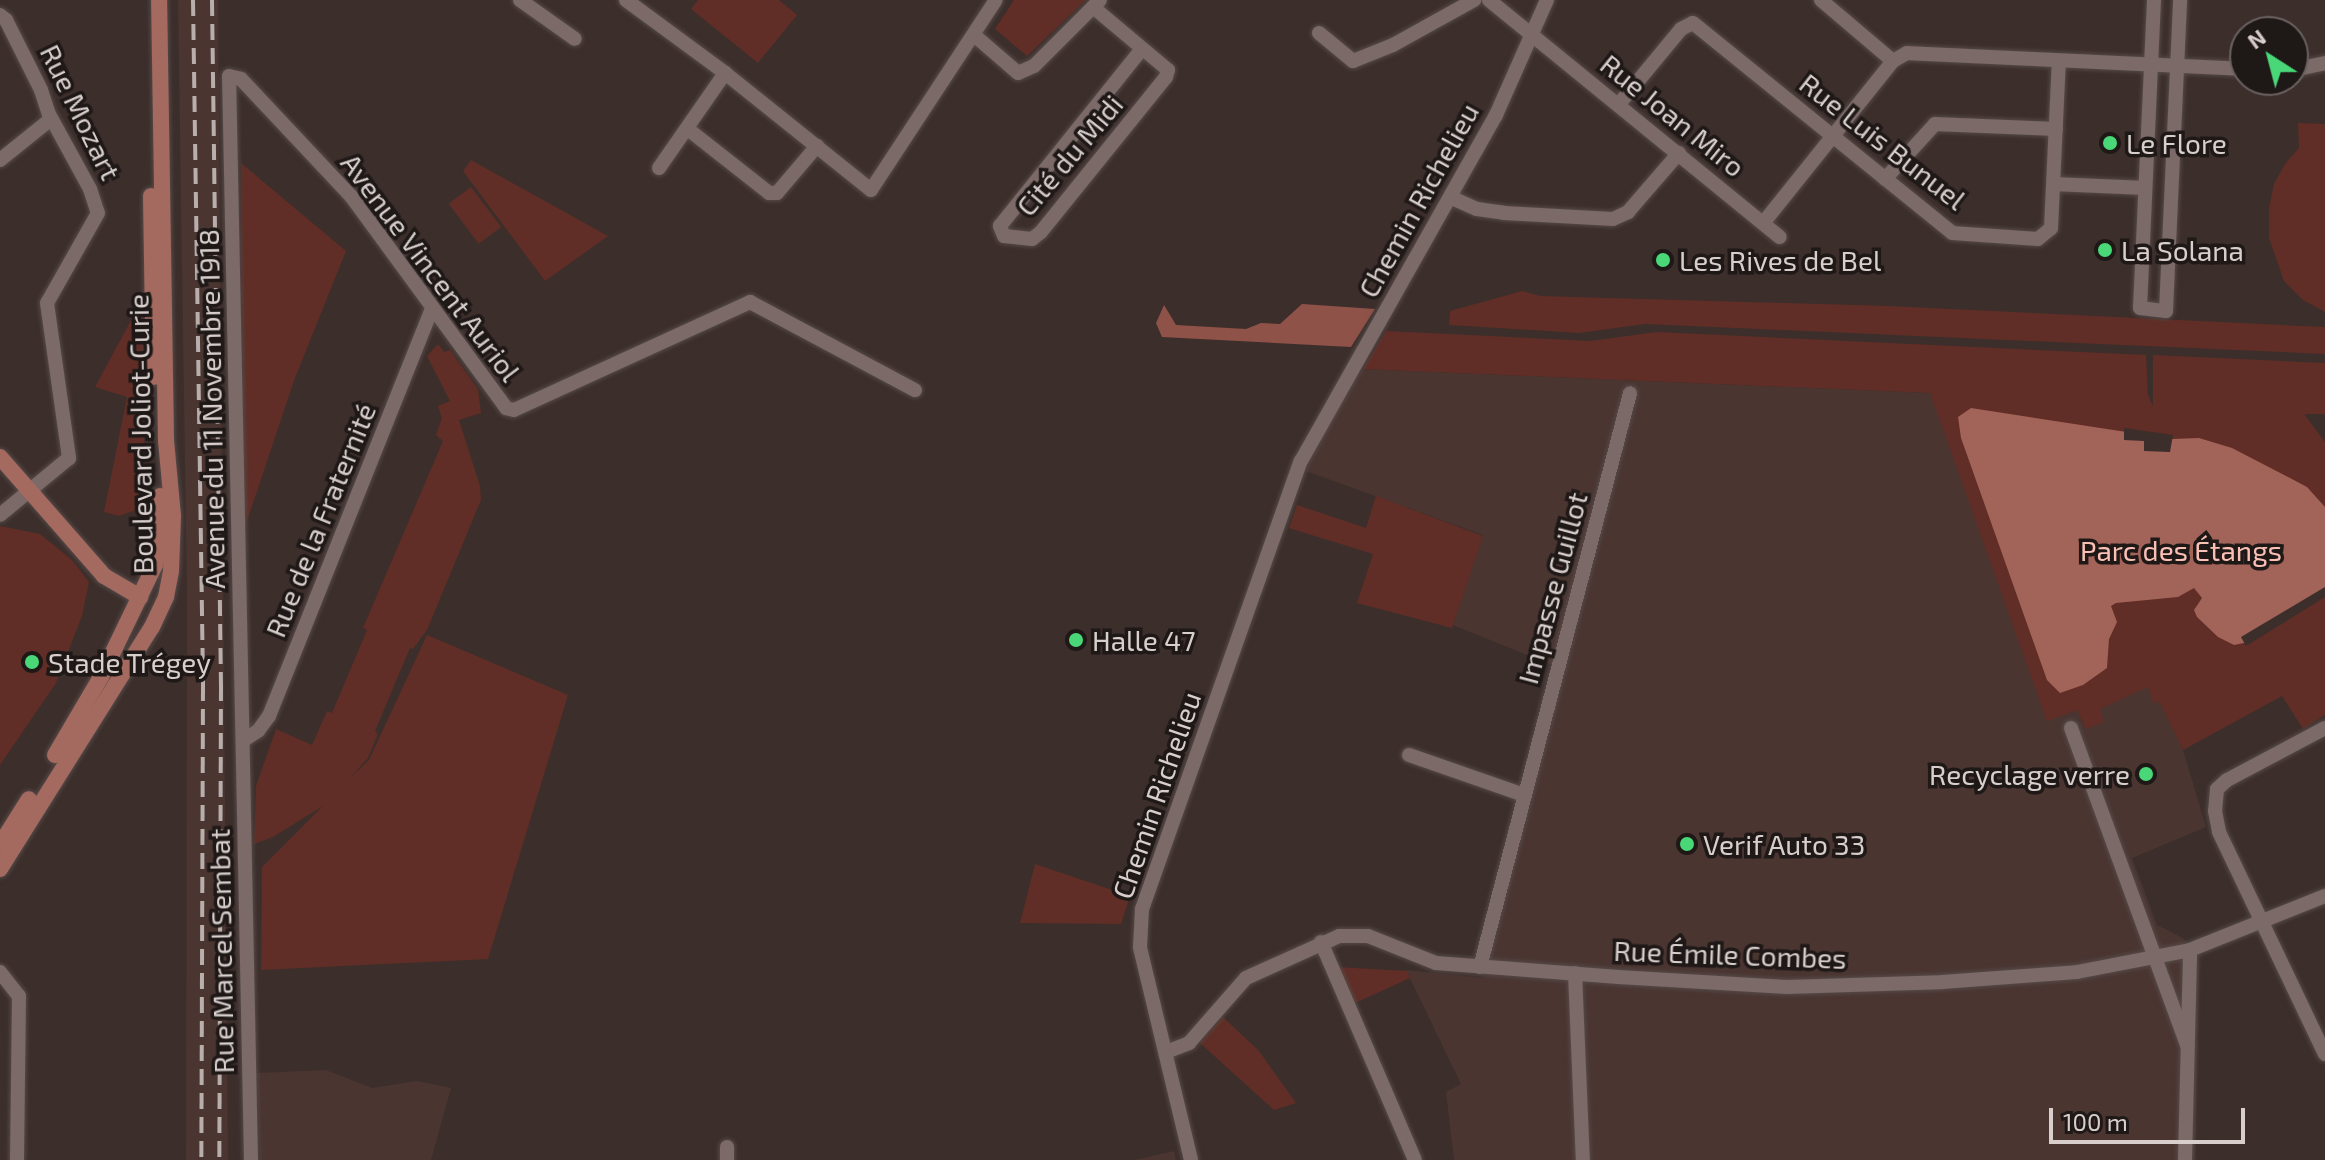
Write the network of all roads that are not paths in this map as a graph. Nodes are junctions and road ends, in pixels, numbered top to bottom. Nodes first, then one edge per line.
1 (149, 0) edge
2 (159, 0) edge
3 (520, 0) edge
4 (626, 0) edge
5 (1474, 0) edge
6 (1489, 0) edge
7 (1547, 0) edge
8 (1821, 0) edge
9 (2154, 0) edge
10 (2180, 0) edge
11 (990, 3) edge
12 (1096, 4) edge
13 (0, 15) edge
14 (1319, 33) dead end
15 (1533, 34) junction
16 (974, 35) junction
17 (575, 39) dead end
18 (1142, 49) junction
19 (1893, 61) junction
20 (2059, 61) junction
21 (2151, 66) junction
22 (2177, 66) junction
23 (2229, 68) edge
24 (725, 73) junction
25 (229, 76) joint
26 (1619, 104) junction
27 (51, 119) junction
28 (2056, 129) junction
29 (689, 130) junction
30 (1833, 137) junction
31 (817, 146) junction
32 (1679, 153) junction
33 (0, 160) edge
34 (659, 168) dead end
35 (1885, 179) junction
36 (2054, 184) junction
37 (2145, 188) junction
38 (1452, 198) junction
39 (1764, 222) junction
40 (1780, 237) dead end
41 (432, 309) junction
42 (915, 390) dead end
43 (1630, 393) dead end
44 (0, 457) edge
45 (31, 491) junction
46 (0, 515) edge
47 (140, 597) junction
48 (99, 706) junction
49 (2071, 728) dead end
50 (2325, 728) edge
51 (244, 740) junction
52 (1409, 755) dead end
53 (1524, 795) junction
54 (0, 845) edge
55 (0, 869) edge
56 (2325, 896) edge
57 (2262, 924) junction
58 (1321, 942) junction
59 (2190, 950) junction
60 (2152, 958) junction
61 (1480, 967) junction
62 (0, 972) edge
63 (1575, 973) junction
64 (2187, 1045) junction
65 (1166, 1052) junction
66 (2325, 1054) edge
67 (17, 1160) edge
68 (251, 1160) edge
69 (1191, 1160) edge
70 (1415, 1160) edge
71 (1583, 1160) edge
72 (2185, 1160) edge

1 - 47 main road, Boulevard Joliot-Curie
2 - 48 main road, Boulevard Joliot-Curie
3 - 17 street
4 - 24 street
5 - 14 street
6 - 15 street, Rue Joan Miro
7 - 15 street, Chemin Richelieu
8 - 19 street
9 - 21 street
10 - 22 street
11 - 16 street
12 - 16 street, Cité du Midi
12 - 18 street, Cité du Midi
13 - 27 street, Rue Mozart
15 - 26 street, Rue Joan Miro
15 - 38 street, Chemin Richelieu
16 - 31 street
18 - 18 street, Cité du Midi
19 - 20 street
19 - 30 street
20 - 21 street
20 - 28 street, Rue Luis Bunuel
21 - 22 street
21 - 37 street
22 - 23 street
22 - 37 street
24 - 29 street
24 - 31 street
25 - 41 street, Avenue Vincent Auriol
25 - 51 street, Avenue du 11 Novembre 1918
26 - 30 street, Rue Luis Bunuel
26 - 32 street, Rue Joan Miro
27 - 33 street
27 - 45 street, Rue Mozart
28 - 35 street
28 - 36 street, Rue Luis Bunuel
29 - 31 street
29 - 34 street
30 - 35 street, Rue Luis Bunuel
30 - 39 street
32 - 38 street
32 - 39 street, Rue Joan Miro
35 - 36 street, Rue Luis Bunuel
36 - 37 street
38 - 65 street, Chemin Richelieu
39 - 40 street, Rue Joan Miro
41 - 42 street, Avenue Vincent Auriol
41 - 51 street, Rue de la Fraternité
43 - 53 street, Impasse Guillot
44 - 45 main road
45 - 46 street, Rue Mozart
45 - 47 main road
47 - 48 main road
47 - 54 main road, Boulevard Joliot-Curie
48 - 55 main road, Boulevard Joliot-Curie
49 - 60 street
50 - 57 street
51 - 68 street, Rue Marcel Sembat
52 - 53 street
53 - 61 street, Impasse Guillot
56 - 57 street, Rue Émile Combes
57 - 59 street, Rue Émile Combes
57 - 66 street
58 - 61 street, Rue Émile Combes
58 - 65 street, Rue Émile Combes
58 - 70 street
59 - 60 street, Rue Émile Combes
59 - 64 street
60 - 63 street, Rue Émile Combes
60 - 64 street
61 - 63 street, Rue Émile Combes
62 - 67 street
63 - 71 street
64 - 72 street
65 - 69 street, Chemin Richelieu

